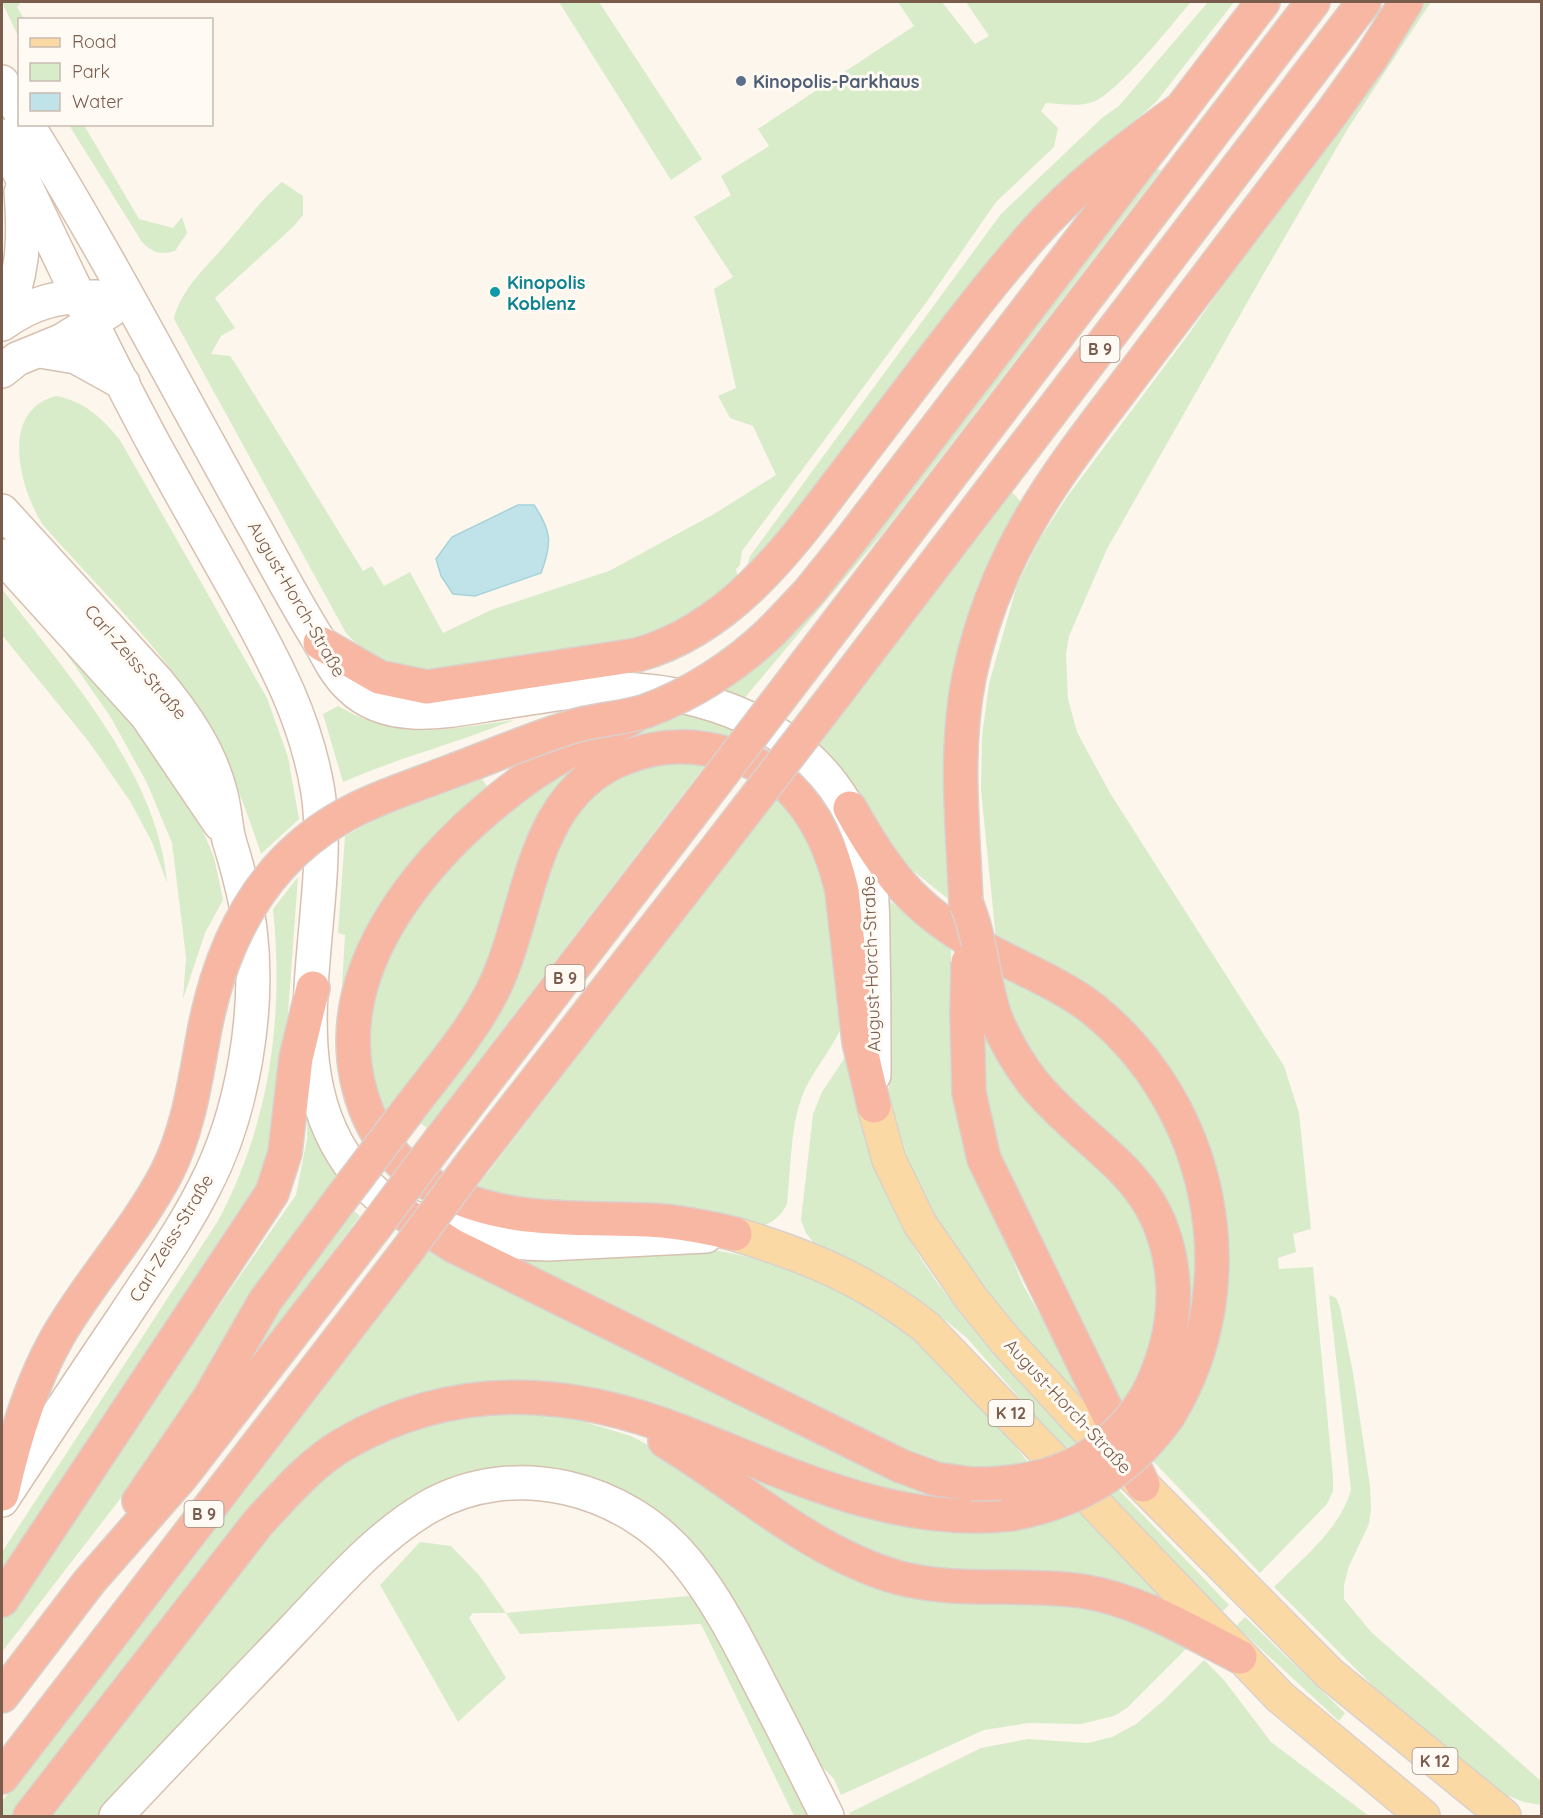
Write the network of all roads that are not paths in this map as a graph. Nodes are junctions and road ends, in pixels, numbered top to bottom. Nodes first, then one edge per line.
1 (1263, 2) edge
2 (1313, 2) edge
3 (1364, 2) edge
4 (1406, 2) edge
5 (2, 82) edge
6 (1182, 108) junction
7 (18, 109) edge
8 (28, 126) edge
9 (2, 136) edge
10 (19, 173) junction
11 (129, 299) junction
12 (85, 310) junction
13 (2, 324) edge
14 (40, 351) junction
15 (2, 371) edge
16 (123, 383) junction
17 (2, 511) edge
18 (2, 556) edge
19 (320, 642) junction
20 (645, 711) junction
21 (850, 808) junction
22 (228, 837) junction
23 (313, 988) junction
24 (981, 1017) junction
25 (874, 1106) junction
26 (406, 1215) junction
27 (735, 1234) junction
28 (1157, 1407) junction
29 (613, 1411) junction
30 (1143, 1485) junction
31 (2, 1494) edge
32 (2, 1501) edge
33 (90, 1582) junction
34 (2, 1600) edge
35 (1240, 1657) junction
36 (2, 1696) edge
37 (2, 1777) edge
38 (30, 1816) edge
39 (116, 1816) edge
40 (826, 1816) edge
41 (1423, 1816) edge
42 (1506, 1816) edge

1 - 6 highway
2 - 33 highway, B 9, bridge
3 - 37 highway, B 9, bridge
4 - 24 highway, bridge
5 - 7 main road
6 - 19 highway
6 - 20 highway, bridge
8 - 11 main road, August-Horch-Straße / K 12
9 - 10 main road, K 12
10 - 12 main road, K 12
10 - 13 main road
11 - 12 main road
11 - 19 main road, August-Horch-Straße / K 12
12 - 13 main road
12 - 14 main road
12 - 16 main road, K 12
14 - 15 main road
14 - 16 main road
16 - 23 main road, K 12
17 - 22 main road, Carl-Zeiss-Straße
18 - 22 main road, Carl-Zeiss-Straße
19 - 21 main road, August-Horch-Straße / K 12
20 - 27 highway, bridge
20 - 31 highway, bridge
21 - 25 main road, August-Horch-Straße / K 12
21 - 28 highway
22 - 32 main road, Carl-Zeiss-Straße
23 - 26 main road, K 12
23 - 34 highway
24 - 28 highway
24 - 30 highway
25 - 30 main road, August-Horch-Straße / K 12
25 - 33 highway, bridge
26 - 27 main road, K 12
26 - 28 highway, bridge
27 - 35 main road, K 12
28 - 29 highway, bridge
29 - 35 highway
29 - 38 highway
30 - 42 main road, August-Horch-Straße / K 12
33 - 36 highway, B 9
35 - 41 main road, K 12
39 - 40 main road

